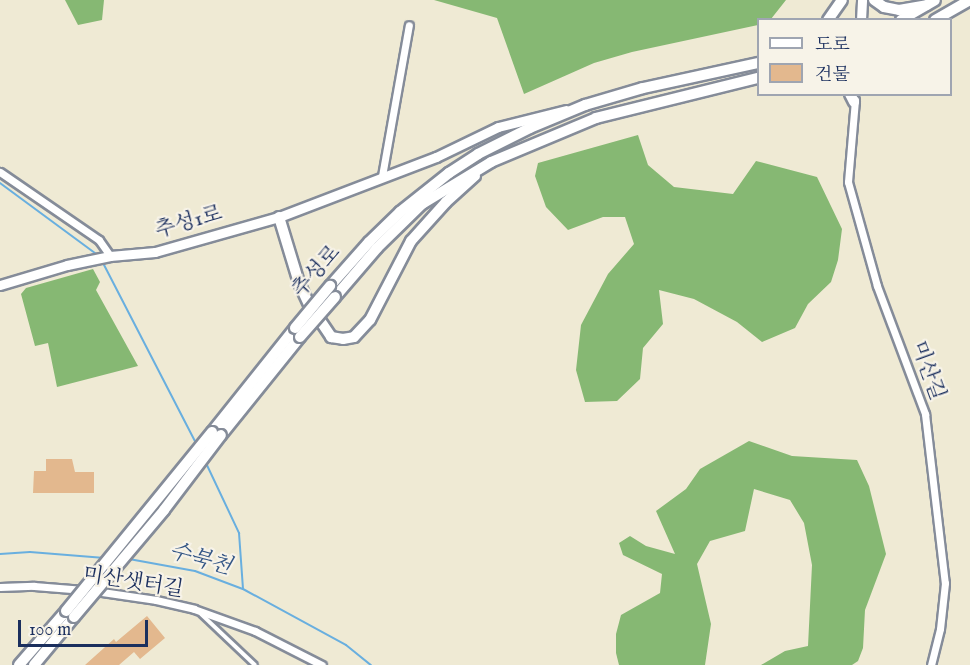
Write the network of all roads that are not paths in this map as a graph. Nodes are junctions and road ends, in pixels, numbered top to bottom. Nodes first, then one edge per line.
1 (842, 0) edge
2 (862, 0) edge
3 (874, 0) edge
4 (970, 0) edge
5 (931, 2) edge
6 (829, 18) edge
7 (861, 18) edge
8 (904, 18) edge
9 (939, 18) edge
10 (409, 25) dead end
11 (757, 63) edge
12 (757, 78) edge
13 (853, 97) edge
14 (585, 105) junction
15 (491, 162) junction
16 (0, 172) edge
17 (382, 176) junction
18 (279, 217) junction
19 (107, 256) junction
20 (0, 285) edge
21 (332, 292) junction
22 (0, 587) edge
23 (194, 609) junction
24 (70, 614) junction
25 (19, 665) edge
26 (34, 665) edge
27 (255, 665) edge
28 (322, 665) edge
29 (931, 665) edge

1 - 6 main road
2 - 7 street
3 - 5 main road
4 - 9 main road
5 - 8 main road
10 - 17 street
11 - 14 main road, 추성로
12 - 15 main road, 추성로
13 - 29 street, 미산길
14 - 17 street, 추성1로
14 - 21 main road, 추성로
15 - 18 main road
15 - 21 main road, 추성로
16 - 19 street
17 - 18 street, 추성1로
18 - 19 street, 추성1로
19 - 20 street, 추성1로
21 - 24 main road, 추성로, bridge
22 - 23 street, 미산샛터길
23 - 27 lane
23 - 28 street, 미산샛터길
24 - 25 main road, 추성로
24 - 26 main road, 추성로

